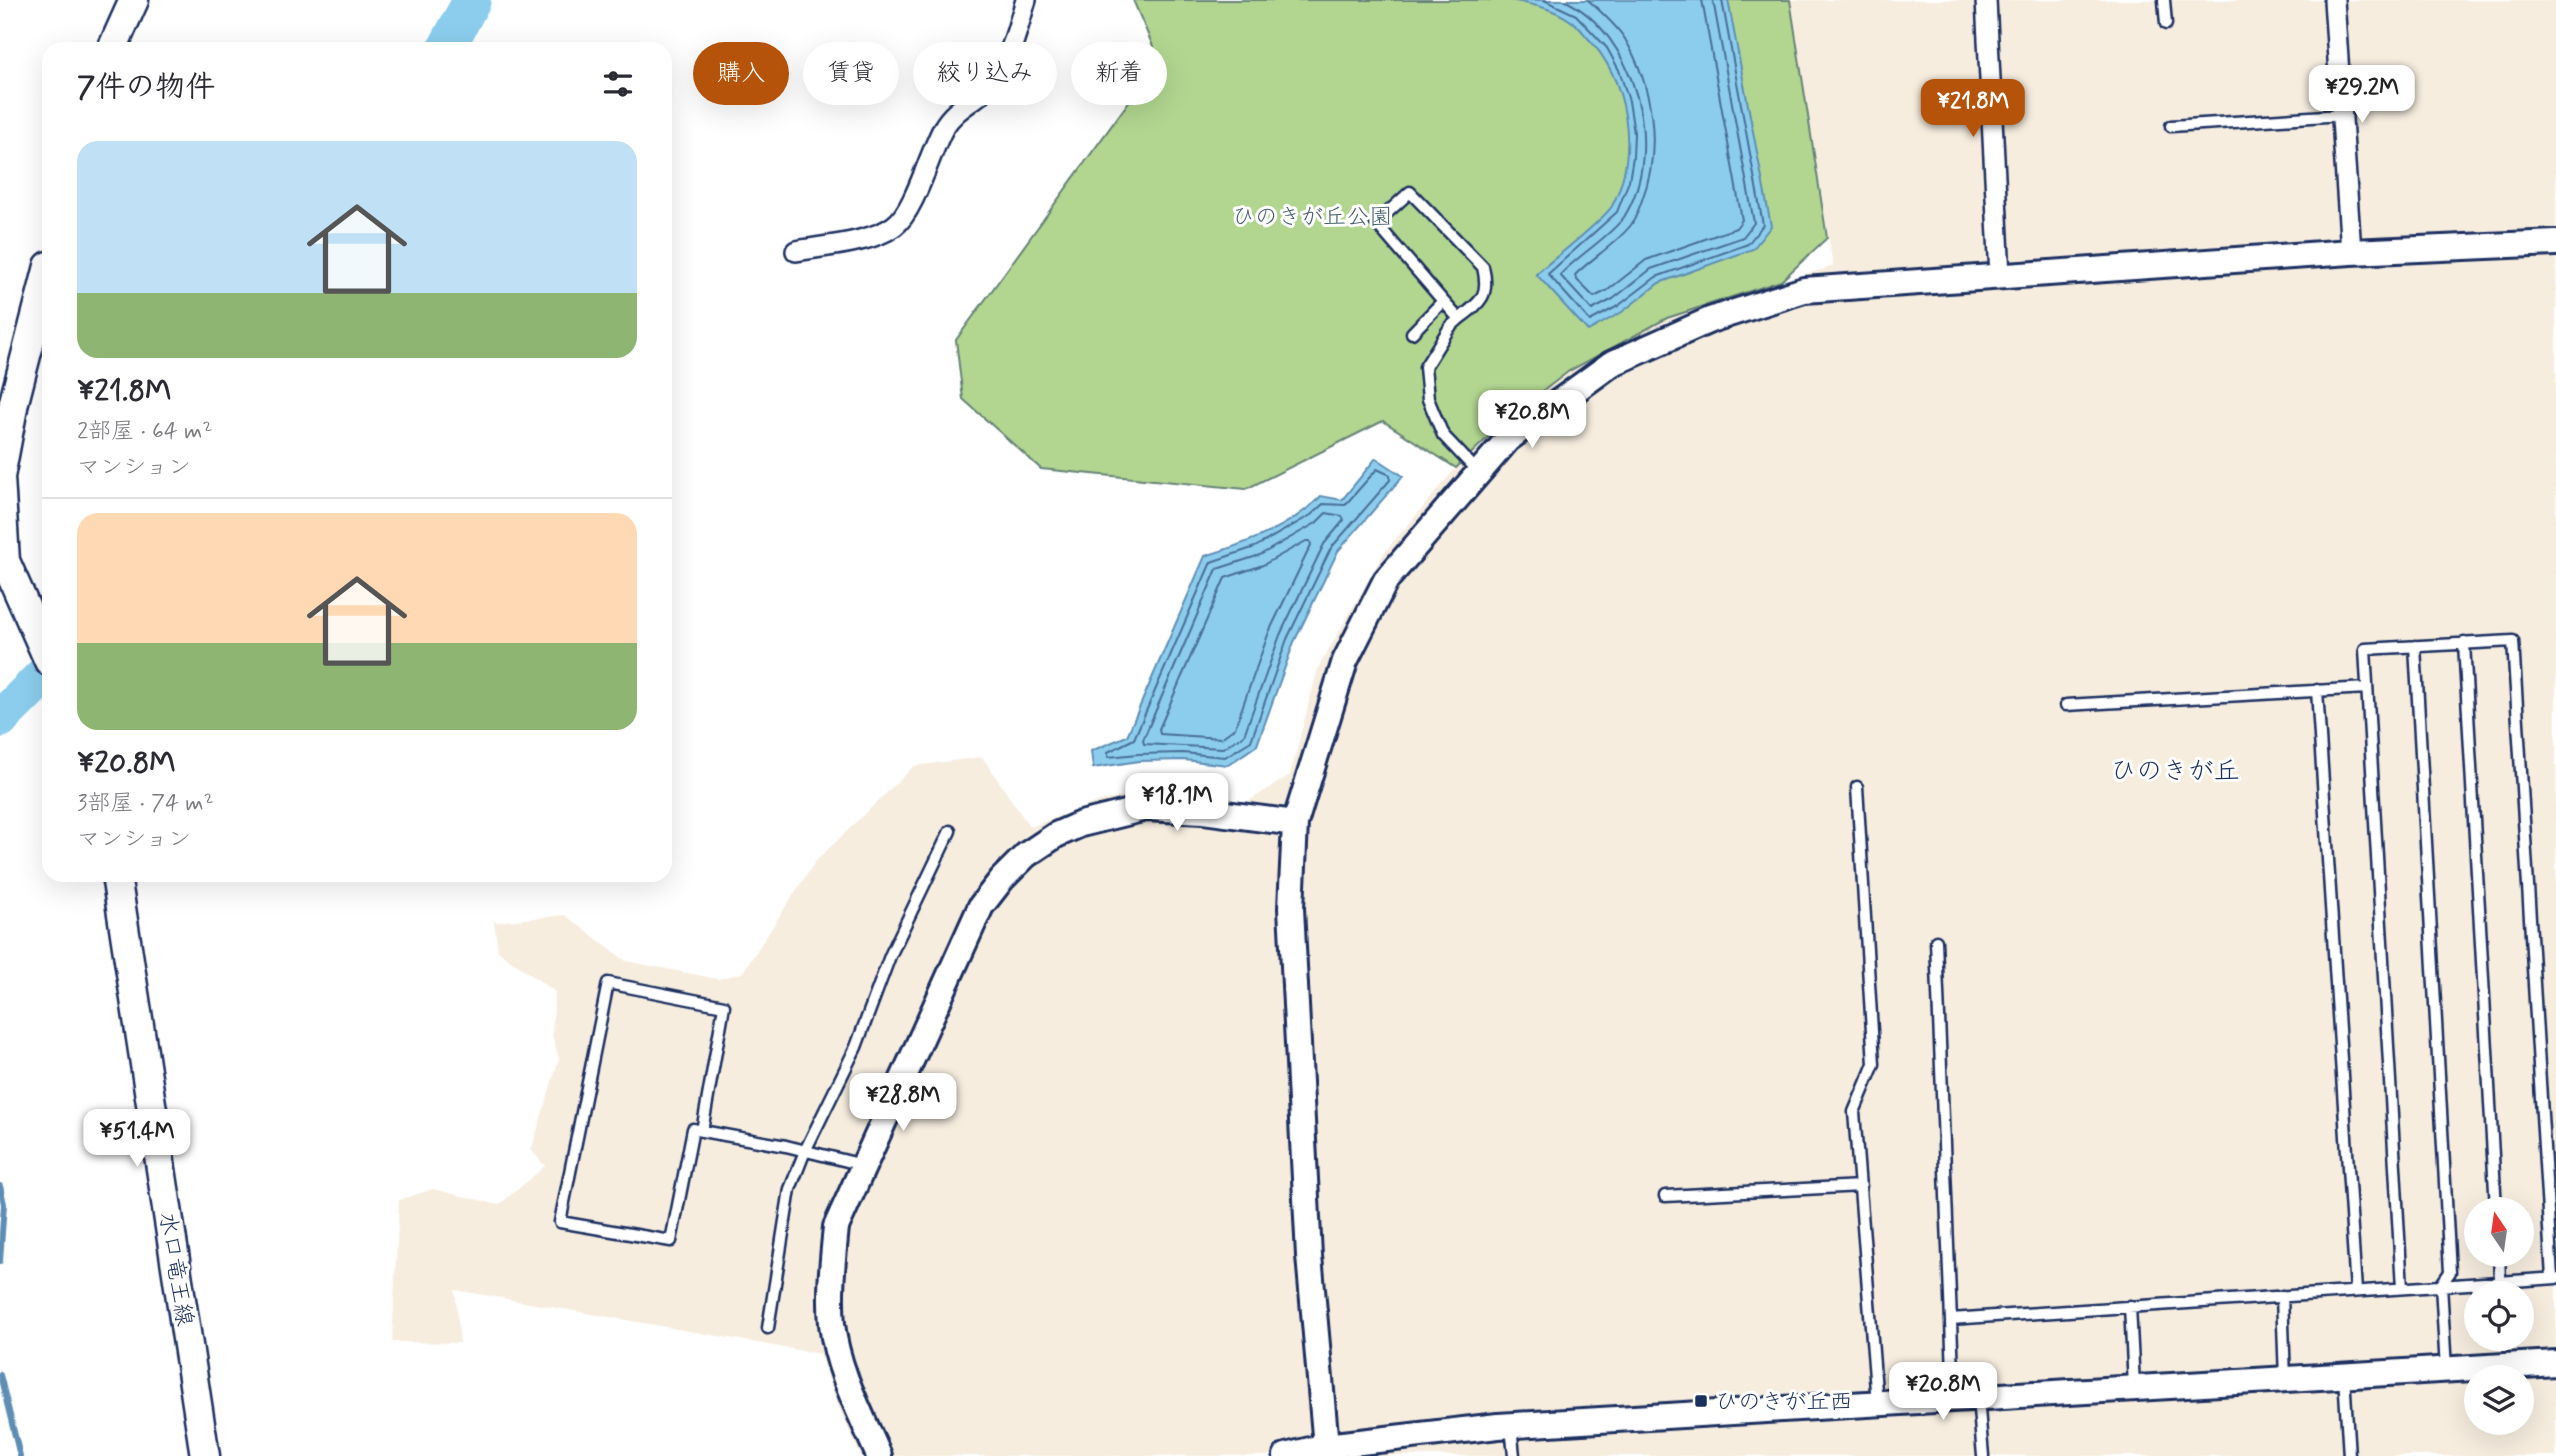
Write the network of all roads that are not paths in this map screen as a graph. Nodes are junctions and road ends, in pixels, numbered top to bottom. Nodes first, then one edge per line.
1 (134, 0) edge
2 (1026, 0) edge
3 (1986, 0) edge
4 (2165, 0) edge
5 (2334, 0) edge
6 (2166, 24) dead end
7 (115, 42) edge
8 (2342, 115) junction
9 (2171, 126) dead end
10 (2556, 243) edge
11 (796, 251) dead end
12 (2351, 252) junction
13 (2000, 276) junction
14 (42, 293) edge
15 (1443, 301) junction
16 (1459, 319) junction
17 (1412, 333) dead end
18 (1478, 472) junction
19 (3, 562) edge
20 (2465, 643) junction
21 (42, 644) edge
22 (2415, 646) junction
23 (2367, 688) junction
24 (2317, 690) junction
25 (2066, 705) dead end
26 (1857, 788) dead end
27 (1295, 823) junction
28 (950, 831) dead end
29 (117, 882) edge
30 (1936, 940) dead end
31 (702, 1131) junction
32 (805, 1151) junction
33 (863, 1165) junction
34 (1861, 1186) junction
35 (1665, 1196) dead end
36 (2495, 1197) edge
37 (2499, 1267) edge
38 (2554, 1278) edge
39 (2500, 1281) joint
40 (2464, 1283) edge
41 (2441, 1285) junction
42 (2402, 1288) junction
43 (2356, 1291) junction
44 (2282, 1296) junction
45 (2130, 1307) junction
46 (1951, 1319) junction
47 (768, 1328) dead end
48 (2556, 1363) edge
49 (2446, 1369) junction
50 (2344, 1375) junction
51 (2285, 1379) junction
52 (2134, 1388) junction
53 (1966, 1398) junction
54 (1877, 1404) junction
55 (1511, 1426) junction
56 (1326, 1446) junction
57 (205, 1456) edge
58 (879, 1456) edge
59 (1286, 1456) edge
60 (1514, 1456) edge
61 (1983, 1456) edge
62 (2349, 1456) edge

1 - 7 main road
2 - 11 street
3 - 13 street
4 - 6 lane
5 - 8 street
8 - 9 lane
8 - 12 street
10 - 12 street
12 - 13 street
13 - 18 street
14 - 19 main road
15 - 16 lane
15 - 16 lane
15 - 17 lane
16 - 18 lane
18 - 27 street
19 - 21 main road
20 - 22 lane
20 - 36 lane
20 - 38 lane
22 - 23 lane
22 - 41 lane
23 - 24 lane
23 - 42 lane
24 - 25 lane
24 - 43 lane
26 - 34 lane
27 - 33 street
27 - 56 street
28 - 32 lane
29 - 57 main road, 水口竜王線
30 - 46 lane
31 - 31 lane
31 - 32 lane
32 - 33 lane
32 - 47 lane
33 - 58 street
34 - 35 lane
34 - 54 lane
37 - 39 lane
38 - 39 lane
40 - 41 lane
41 - 42 lane
41 - 49 lane
42 - 43 lane
43 - 44 lane
44 - 45 lane
44 - 51 lane
45 - 46 lane
45 - 52 lane
46 - 53 lane
48 - 49 street
49 - 50 street
50 - 51 street
50 - 62 lane
51 - 52 street
52 - 53 street
53 - 54 street
53 - 61 lane
54 - 55 street
55 - 56 street
55 - 60 lane
56 - 59 street

